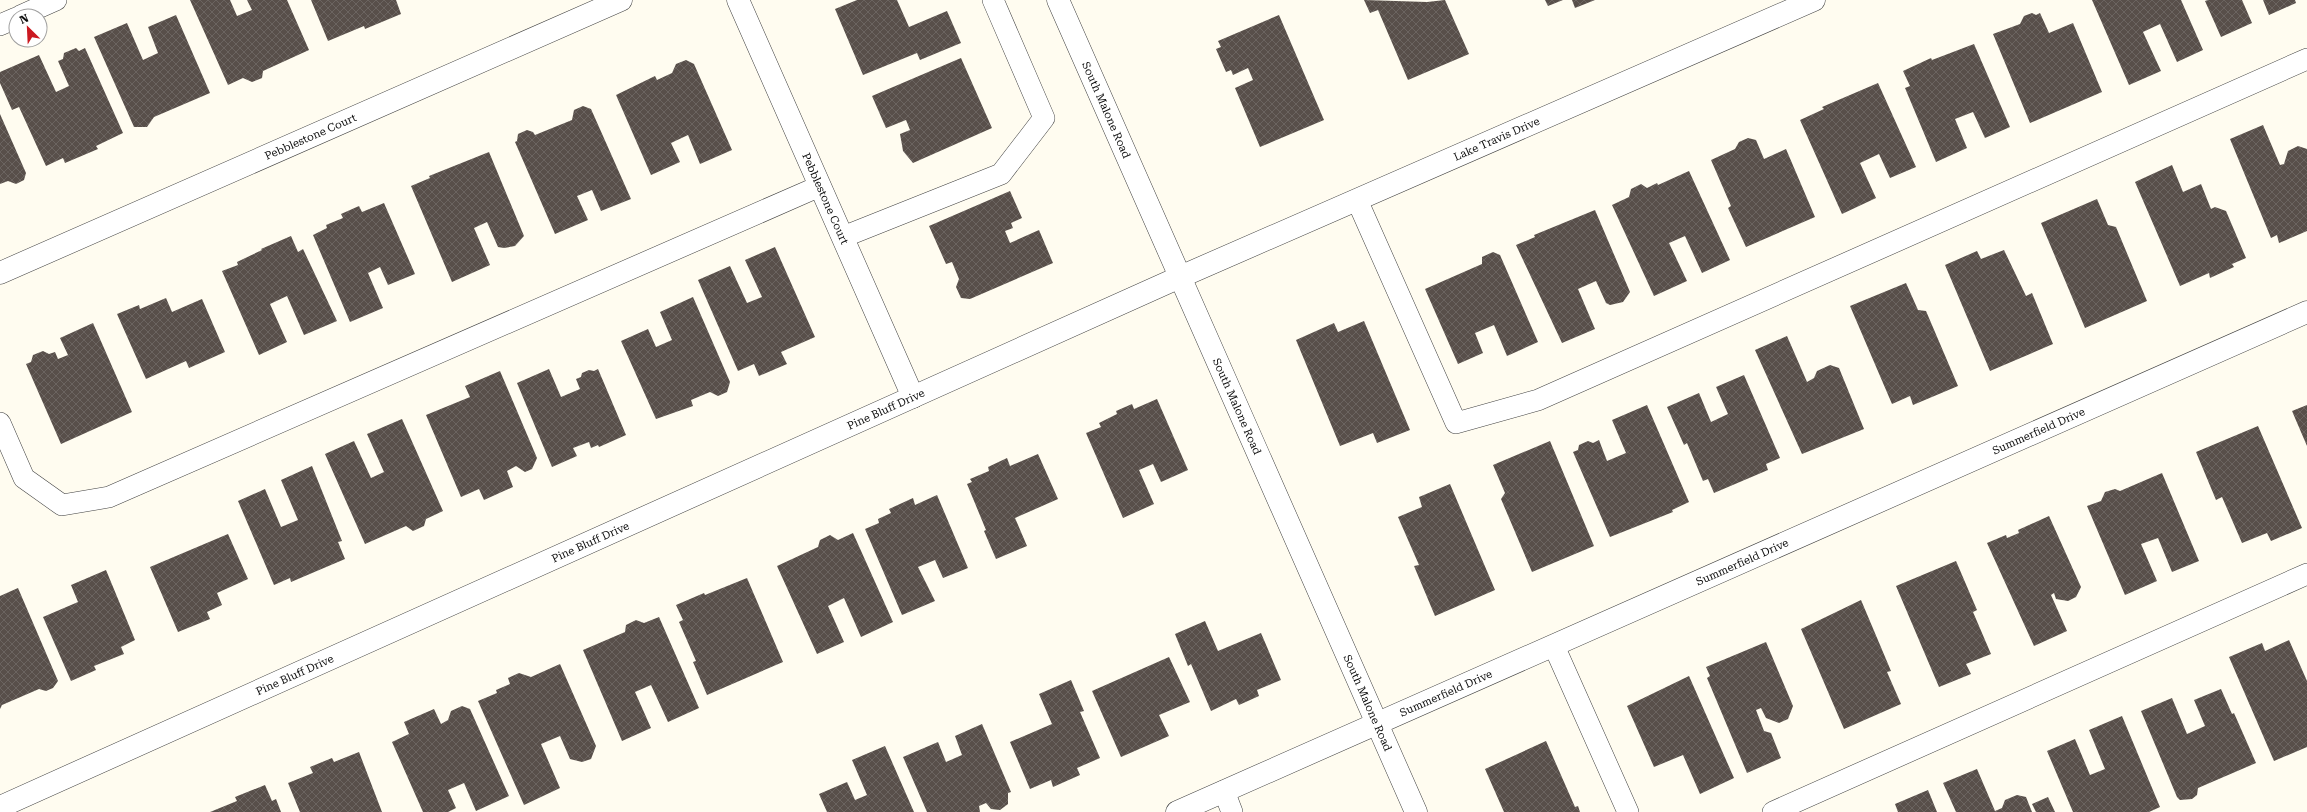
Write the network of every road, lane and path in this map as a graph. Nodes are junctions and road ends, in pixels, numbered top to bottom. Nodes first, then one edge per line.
1 (56, 0) edge
2 (621, 0) edge
3 (738, 0) edge
4 (994, 0) edge
5 (1058, 0) edge
6 (1814, 0) edge
7 (38, 8) edge
8 (2307, 59) edge
9 (820, 186) junction
10 (1357, 200) junction
11 (843, 237) junction
12 (0, 273) edge
13 (1180, 277) junction
14 (2307, 312) edge
15 (913, 397) junction
16 (0, 423) edge
17 (2307, 574) edge
18 (1554, 646) junction
19 (1377, 724) junction
20 (1224, 791) junction
21 (0, 807) edge
22 (1177, 812) edge
23 (1232, 812) edge
24 (1416, 812) edge
25 (1628, 812) edge
26 (1773, 812) edge

1 - 7 lane
2 - 12 street, Pebblestone Court
3 - 9 street, Pebblestone Court
4 - 11 lane
5 - 13 street, South Malone Road
6 - 10 street, Lake Travis Drive
8 - 10 lane
9 - 11 street, Pebblestone Court
9 - 16 lane
10 - 13 street, Lake Travis Drive
11 - 15 street, Pebblestone Court
13 - 15 street, Pine Bluff Drive
13 - 19 street, South Malone Road
14 - 18 street, Summerfield Drive
15 - 21 street, Pine Bluff Drive
17 - 26 lane
18 - 19 street, Summerfield Drive
18 - 25 lane
19 - 20 street, Summerfield Drive
19 - 24 street, South Malone Road
20 - 22 street, Summerfield Drive
20 - 23 lane

